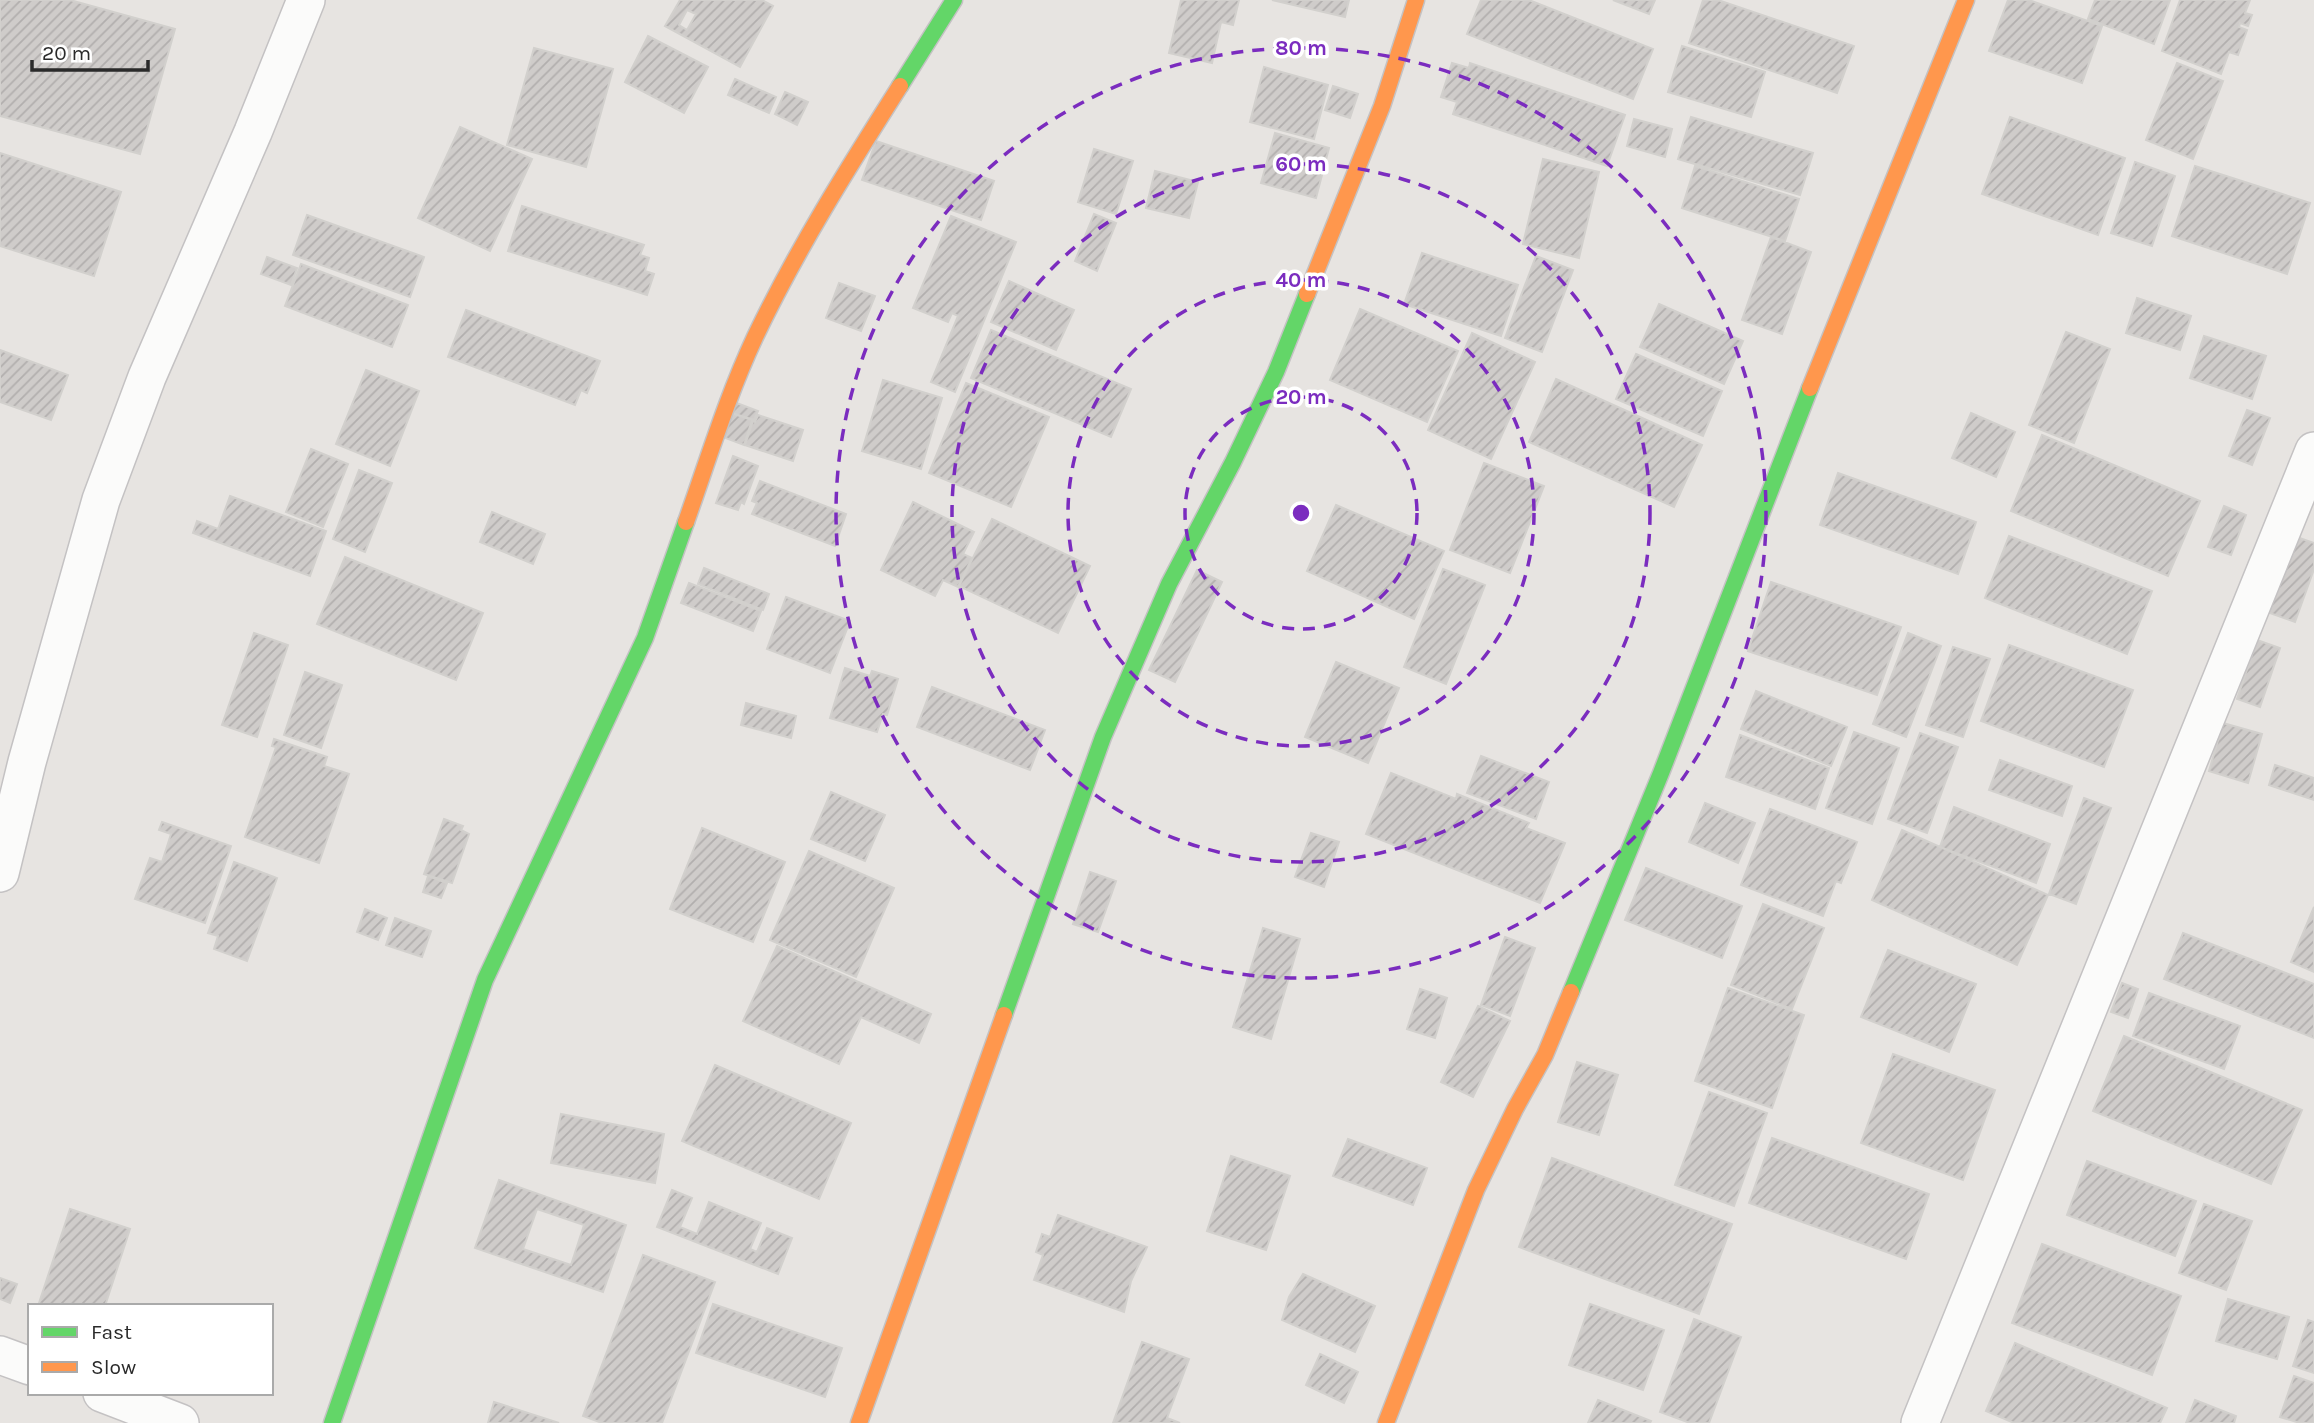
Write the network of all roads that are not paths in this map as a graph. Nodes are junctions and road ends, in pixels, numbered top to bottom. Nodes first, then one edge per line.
1 (306, 0) edge
2 (954, 0) edge
3 (1416, 0) edge
4 (1966, 0) edge
5 (2314, 451) edge
6 (0, 873) edge
7 (0, 1355) edge
8 (28, 1365) edge
9 (107, 1395) edge
10 (180, 1423) edge
11 (331, 1423) edge
12 (859, 1423) edge
13 (1386, 1423) edge
14 (1920, 1423) edge

1 - 6 street
2 - 11 street
3 - 12 street
4 - 13 street
5 - 14 street
7 - 8 street
9 - 10 street

